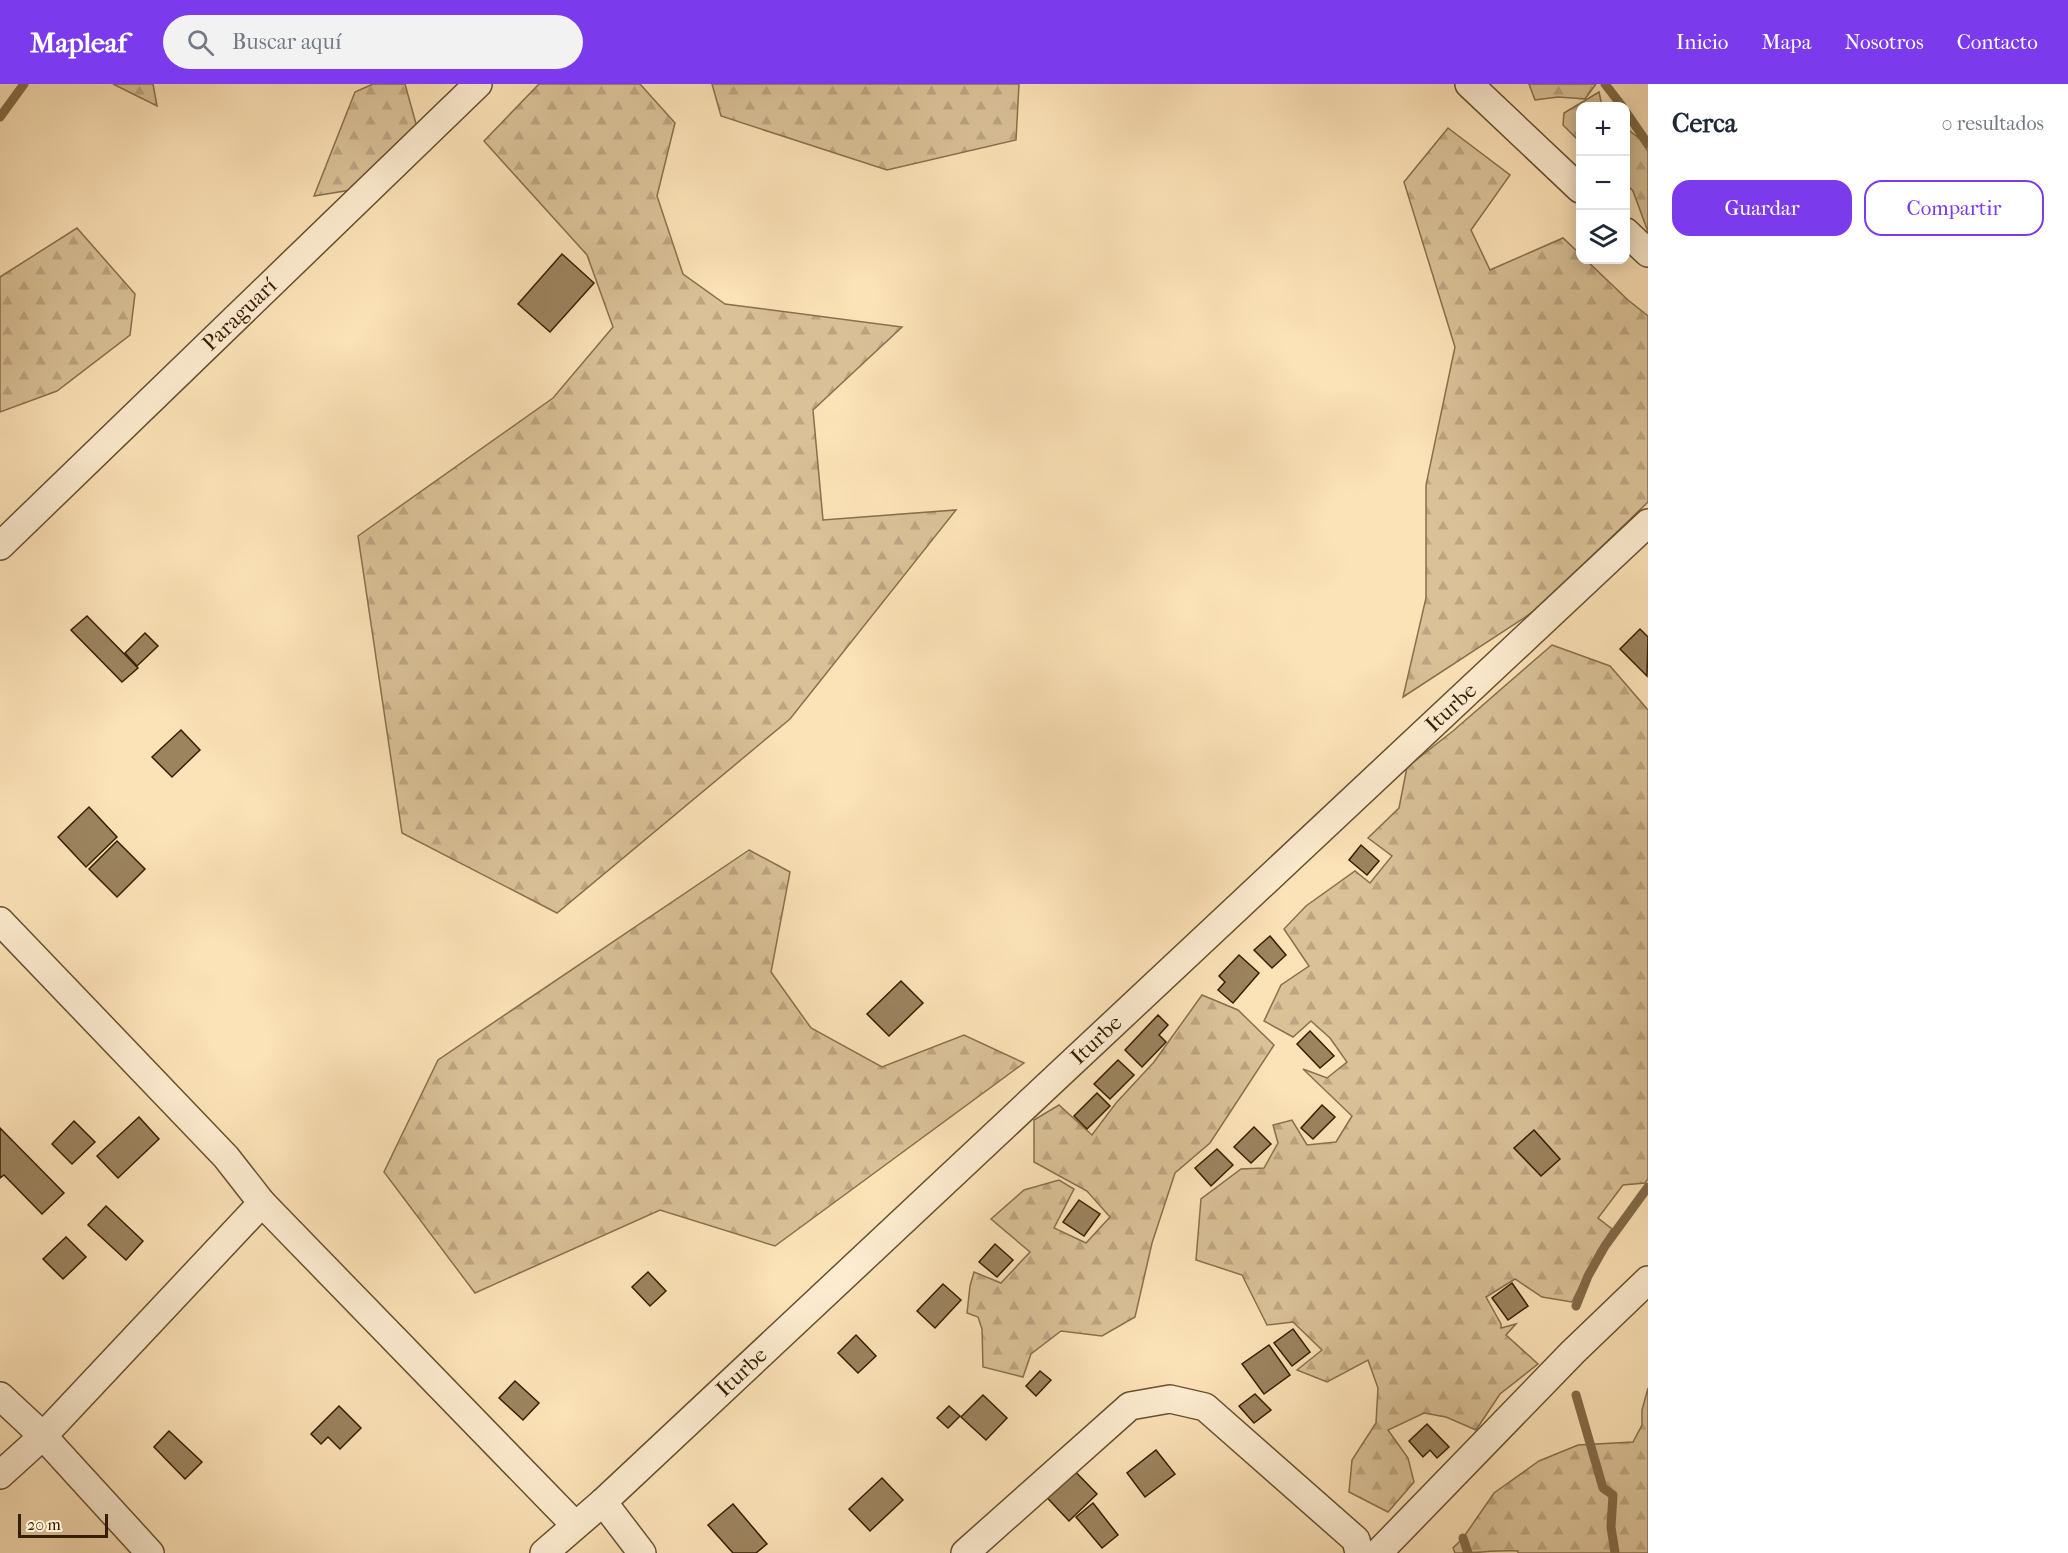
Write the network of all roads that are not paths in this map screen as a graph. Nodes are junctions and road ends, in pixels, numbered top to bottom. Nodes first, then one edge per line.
1 (478, 84) edge
2 (1469, 84) edge
3 (1576, 184) edge
4 (1630, 235) edge
5 (1648, 253) edge
6 (1648, 523) edge
7 (0, 546) edge
8 (0, 921) edge
9 (262, 1203) junction
10 (1648, 1280) edge
11 (0, 1396) edge
12 (43, 1436) junction
13 (0, 1475) edge
14 (603, 1502) junction
15 (575, 1525) junction
16 (150, 1553) edge
17 (544, 1553) edge
18 (642, 1553) edge
19 (965, 1553) edge
20 (1359, 1553) edge
21 (1378, 1553) edge

1 - 7 street, Paraguarí
2 - 3 street
4 - 5 street
6 - 14 street, Iturbe
8 - 9 street
9 - 12 street
9 - 15 street
10 - 21 street
11 - 12 street
12 - 13 street
12 - 16 street
14 - 15 street, Iturbe
14 - 18 street
15 - 17 street, Iturbe
19 - 20 street

